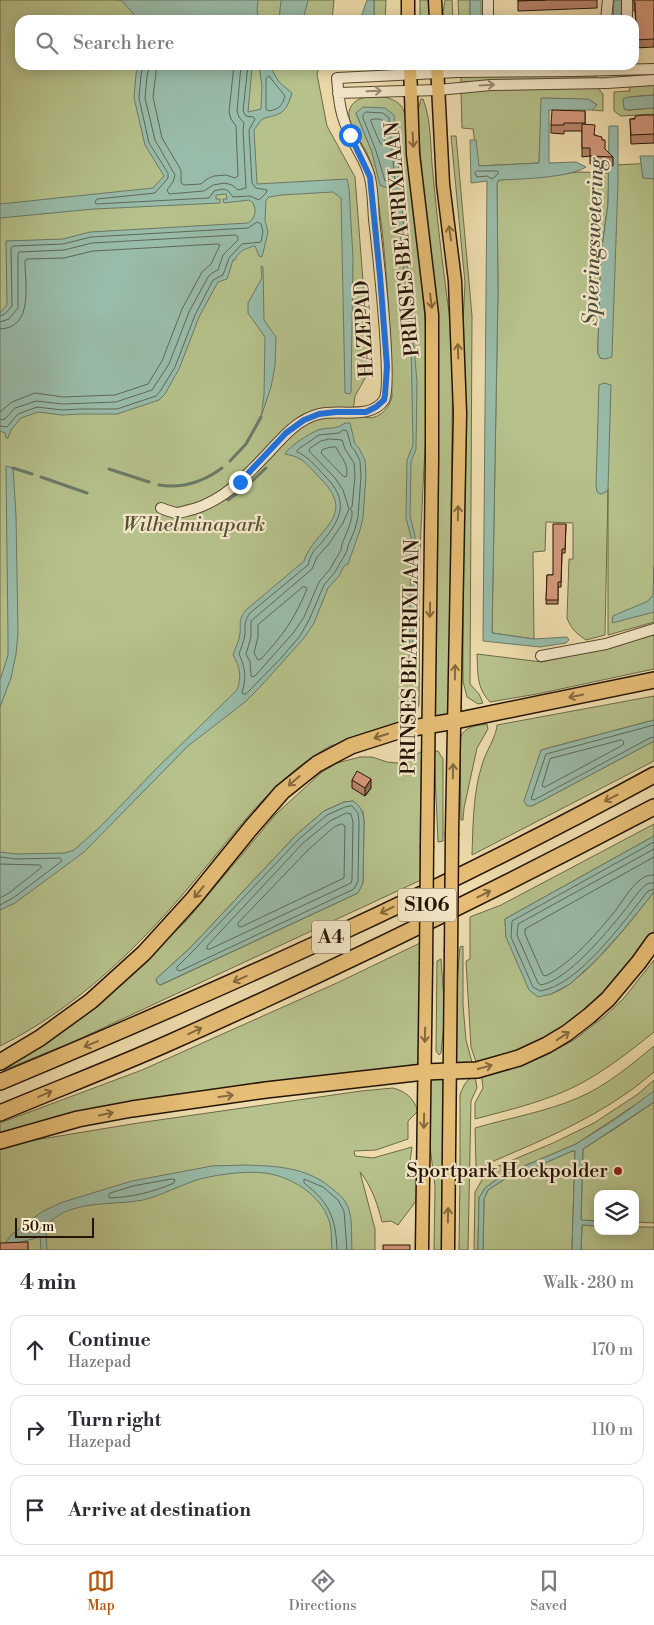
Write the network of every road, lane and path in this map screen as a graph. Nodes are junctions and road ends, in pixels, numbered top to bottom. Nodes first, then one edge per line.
1 (408, 0) edge
2 (435, 0) edge
3 (488, 0) edge
4 (608, 0) edge
5 (627, 0) edge
6 (408, 15) edge
7 (436, 15) edge
8 (490, 15) edge
9 (606, 15) edge
10 (627, 15) edge
11 (639, 68) edge
12 (654, 69) edge
13 (410, 70) edge
14 (437, 70) edge
15 (606, 70) edge
16 (654, 80) edge
17 (607, 83) junction
18 (438, 90) junction
19 (410, 91) junction
20 (338, 92) junction
21 (162, 508) dead end
22 (654, 629) edge
23 (541, 656) dead end
24 (654, 680) edge
25 (455, 721) junction
26 (429, 726) junction
27 (654, 776) edge
28 (654, 807) edge
29 (654, 941) edge
30 (0, 1062) edge
31 (450, 1070) junction
32 (424, 1072) junction
33 (0, 1082) edge
34 (0, 1113) edge
35 (0, 1141) edge
36 (422, 1250) edge
37 (448, 1250) edge

1 - 6 main road
2 - 7 main road
3 - 8 street
4 - 9 street
5 - 10 street
11 - 12 street, HAZEPAD
13 - 19 main road, PRINSES BEATRIXLAAN
13 - 20 street, HAZEPAD
14 - 18 main road
15 - 17 street
16 - 17 street
18 -> 17 street
18 - 19 street
25 -> 18 main road
20 -> 19 street
19 -> 26 main road, PRINSES BEATRIXLAAN
20 - 21 street, HAZEPAD
22 - 23 street
24 -> 25 highway
25 - 26 highway
31 -> 25 main road, S106, bridge
26 -> 30 highway
26 -> 32 main road, PRINSES BEATRIXLAAN / S106, bridge
27 -> 33 highway, A4
34 -> 28 highway, A4
31 -> 29 highway
31 - 32 highway
37 -> 31 main road, S106
35 -> 32 highway
32 -> 36 main road, PRINSES BEATRIXLAAN / S106

